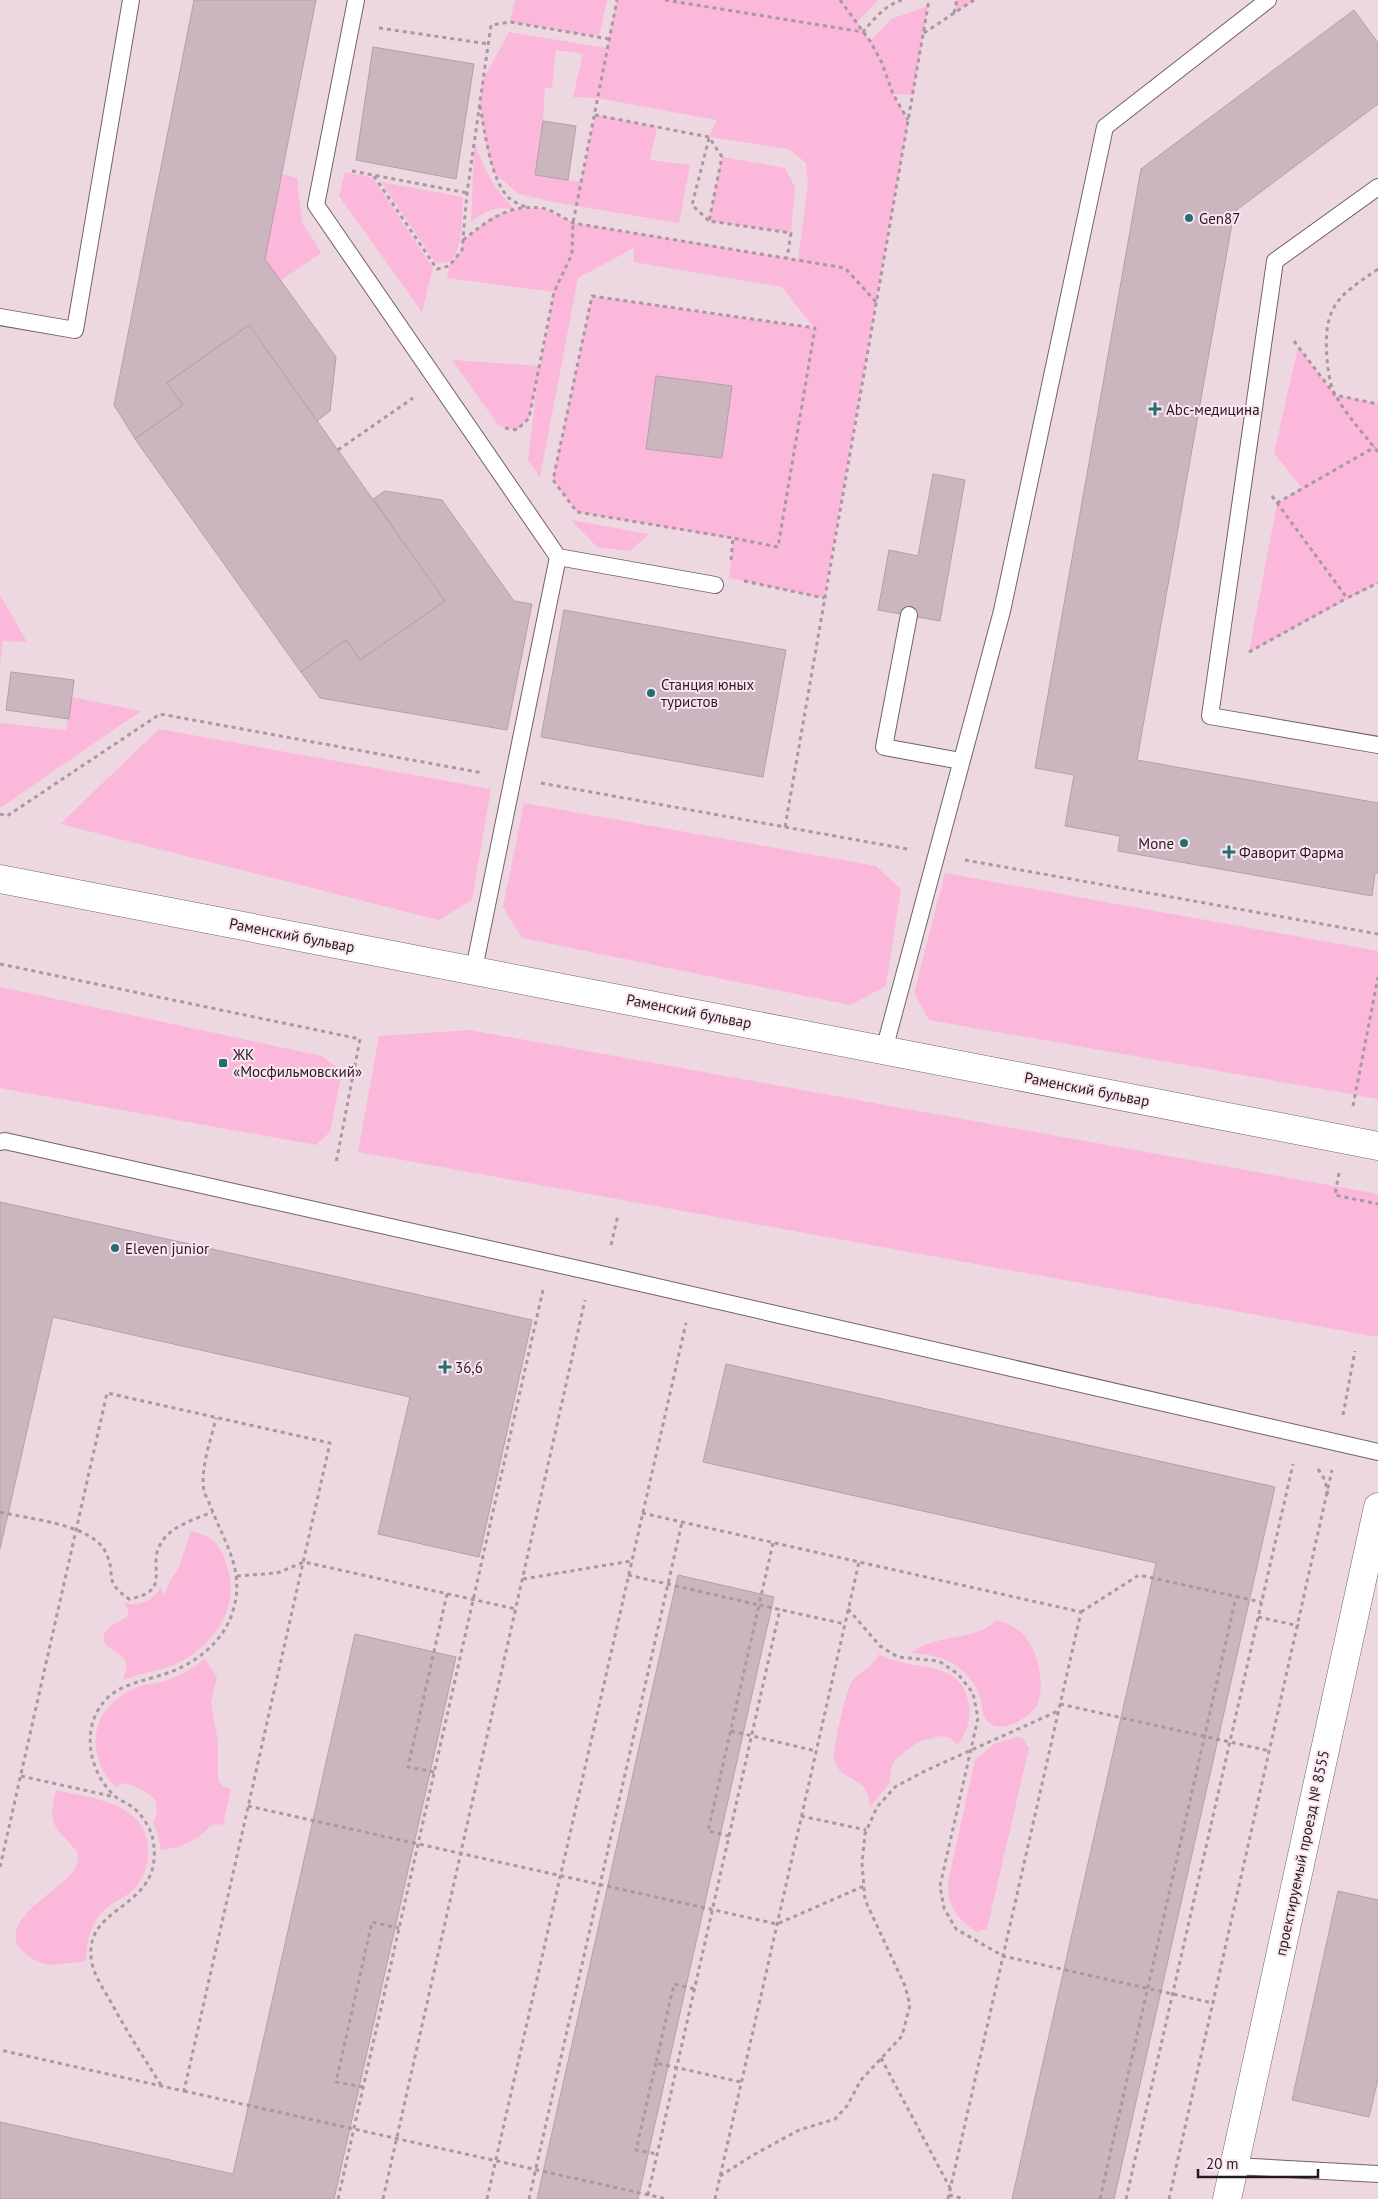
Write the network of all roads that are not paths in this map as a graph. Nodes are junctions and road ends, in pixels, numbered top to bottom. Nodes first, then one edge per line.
1 (131, 0) edge
2 (356, 0) edge
3 (1268, 0) edge
4 (1378, 187) edge
5 (0, 318) edge
6 (558, 557) junction
7 (715, 584) dead end
8 (909, 615) dead end
9 (1378, 745) edge
10 (962, 761) junction
11 (0, 879) edge
12 (474, 969) junction
13 (884, 1050) junction
14 (0, 1142) edge
15 (1378, 1146) edge
16 (1378, 1452) edge
17 (1378, 1507) edge
18 (1234, 2166) junction
19 (1378, 2174) edge
20 (1227, 2199) edge

1 - 5 lane
2 - 6 lane
3 - 10 lane
4 - 9 lane
6 - 7 lane
6 - 12 lane
8 - 10 lane
10 - 13 lane
11 - 12 street, Раменский бульвар
12 - 13 street, Раменский бульвар
13 - 15 street, Раменский бульвар
14 - 16 lane
17 - 18 street, проектируемый проезд № 8555
18 - 19 lane
18 - 20 street, проектируемый проезд № 8555

